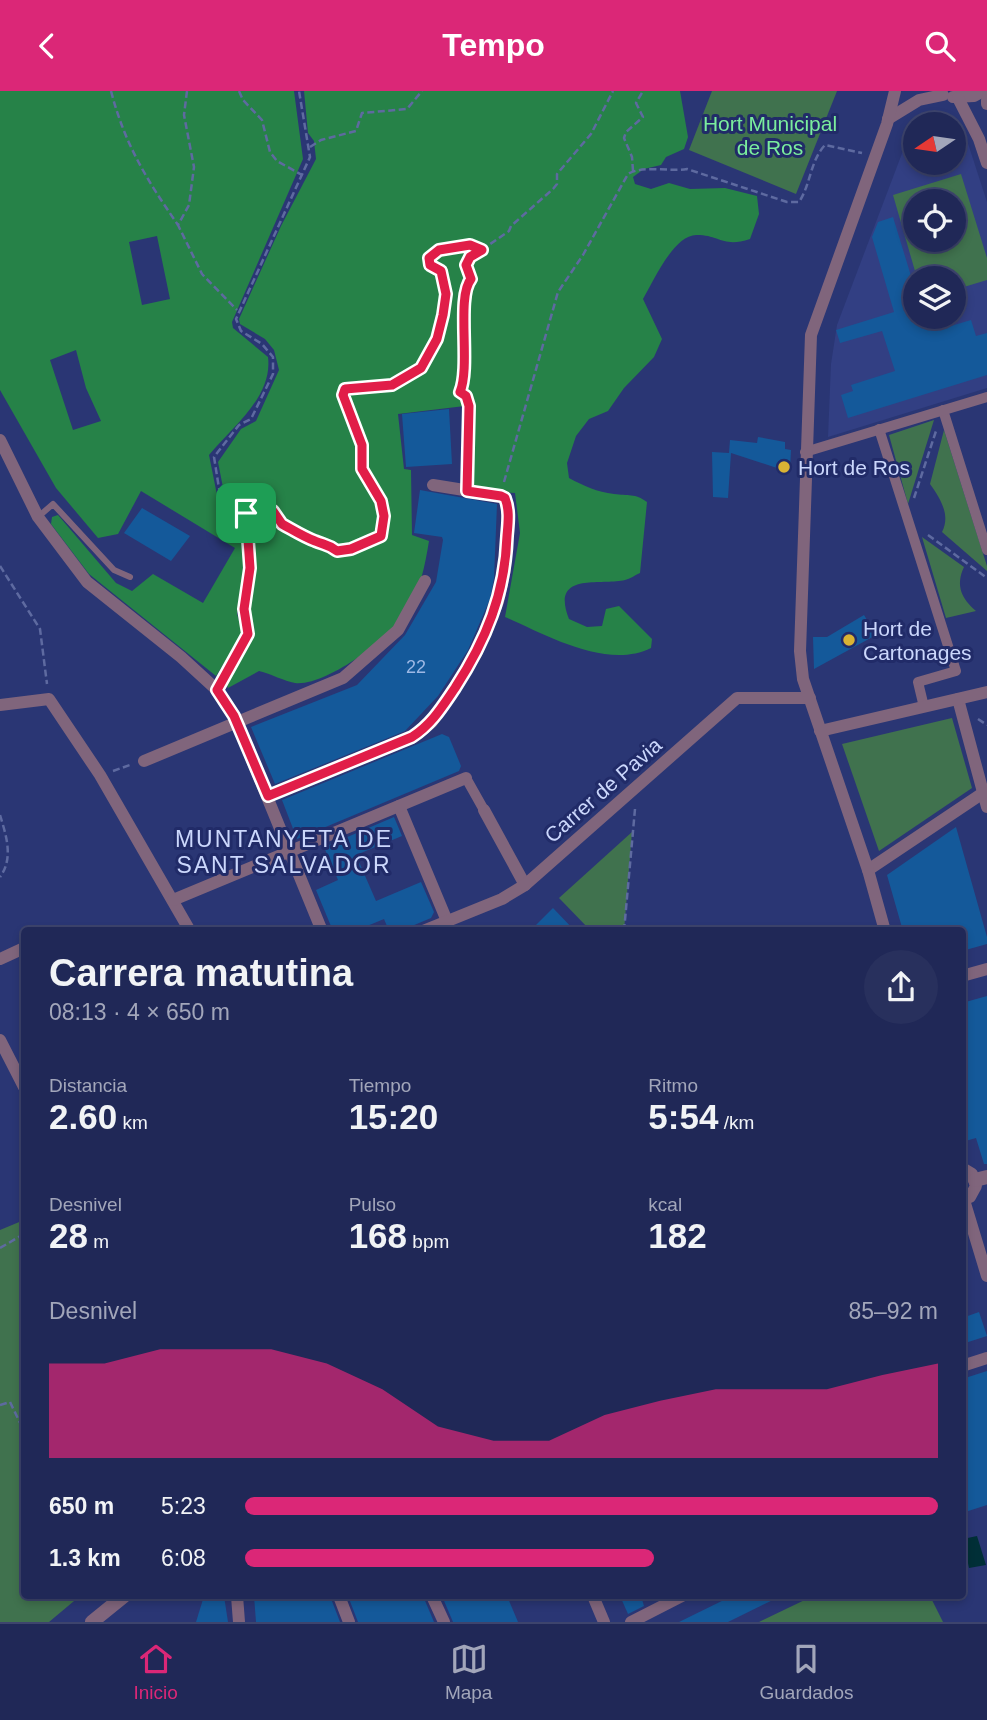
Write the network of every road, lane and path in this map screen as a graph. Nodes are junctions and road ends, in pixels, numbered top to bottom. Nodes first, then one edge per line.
1 (111, 91) edge
2 (187, 91) edge
3 (239, 91) edge
4 (299, 91) edge
5 (422, 91) edge
6 (613, 91) edge
7 (643, 91) edge
8 (895, 91) edge
9 (983, 91) edge
10 (939, 93) edge
11 (958, 98) junction
12 (888, 119) junction
13 (310, 147) junction
14 (874, 158) junction
15 (987, 163) edge
16 (633, 171) junction
17 (302, 175) junction
18 (178, 225) junction
19 (482, 250) junction
20 (238, 311) junction
21 (987, 397) edge
22 (943, 410) junction
23 (879, 429) junction
24 (0, 440) edge
25 (805, 452) junction
26 (433, 485) dead end
27 (467, 491) junction
28 (501, 496) junction
29 (246, 513) junction
30 (38, 517) junction
31 (907, 520) junction
32 (987, 550) edge
33 (0, 566) edge
34 (130, 577) dead end
35 (987, 578) edge
36 (425, 581) dead end
37 (217, 690) junction
38 (987, 692) edge
39 (810, 698) junction
40 (49, 699) junction
41 (958, 699) junction
42 (0, 705) edge
43 (924, 707) junction
44 (236, 723) junction
45 (820, 731) junction
46 (144, 761) joint
47 (100, 775) junction
48 (466, 778) joint
49 (637, 786) junction
50 (983, 793) junction
51 (268, 796) junction
52 (399, 806) junction
53 (987, 807) edge
54 (484, 810) joint
55 (0, 815) edge
56 (290, 852) junction
57 (868, 870) junction
58 (0, 877) edge
59 (525, 885) junction
60 (173, 900) junction
61 (447, 921) junction
62 (188, 927) edge
63 (320, 927) edge
64 (433, 927) edge
65 (624, 927) edge
66 (884, 927) edge
67 (21, 949) edge
68 (0, 959) edge
69 (987, 969) edge
70 (966, 975) edge
71 (0, 1040) edge
72 (21, 1081) edge
73 (981, 1179) edge
74 (966, 1198) edge
75 (966, 1210) edge
76 (21, 1236) edge
77 (0, 1248) edge
78 (987, 1276) edge
79 (987, 1358) edge
80 (966, 1365) edge
81 (0, 1405) edge
82 (21, 1424) edge
83 (120, 1599) edge
84 (237, 1599) edge
85 (340, 1599) edge
86 (433, 1599) edge
87 (594, 1599) edge
88 (676, 1599) edge
89 (92, 1622) edge
90 (239, 1622) edge
91 (349, 1622) edge
92 (444, 1622) edge
93 (604, 1622) edge
94 (631, 1622) edge

1 - 18 path
2 - 18 path
3 - 17 path
4 - 13 path
5 - 13 path
6 - 19 path
7 - 16 path
8 - 12 street
9 - 11 street
10 - 11 street
10 - 12 street
11 - 15 street
12 - 14 street
13 - 17 path
14 - 16 path
14 - 25 street
16 - 28 path
17 - 20 path
18 - 20 path
19 - 27 path
19 - 29 path
20 - 29 path
21 - 22 street
22 - 23 street
22 - 31 path
22 - 32 street
23 - 25 street
23 - 31 street
24 - 30 street
25 - 39 street
26 - 27 street
27 - 28 street
28 - 51 street
29 - 37 path
30 - 34 lane
30 - 37 street
31 - 35 path
31 - 43 street
33 - 40 path
36 - 44 street
37 - 44 street
38 - 41 street
39 - 45 street
39 - 49 street, Carrer de Pavia
40 - 42 street
40 - 47 street
41 - 43 street
41 - 50 street
43 - 45 street
44 - 46 street
44 - 51 street
45 - 57 street
46 - 47 path
47 - 60 street
48 - 52 street
48 - 54 street
49 - 59 street, Carrer de Pavia
49 - 65 path
50 - 53 street
50 - 57 street
51 - 56 street
52 - 56 street
52 - 61 street
54 - 59 street
55 - 58 path
56 - 60 street
56 - 63 street
57 - 66 street
59 - 61 street, Carrer de Pavia
60 - 62 street
61 - 64 street, Carrer de Pavia
67 - 68 street
69 - 70 street
71 - 72 street
73 - 74 street
75 - 78 street
76 - 77 path
79 - 80 street
81 - 82 path
83 - 89 street
84 - 90 street
85 - 91 street
86 - 92 street
87 - 93 street
88 - 94 street

